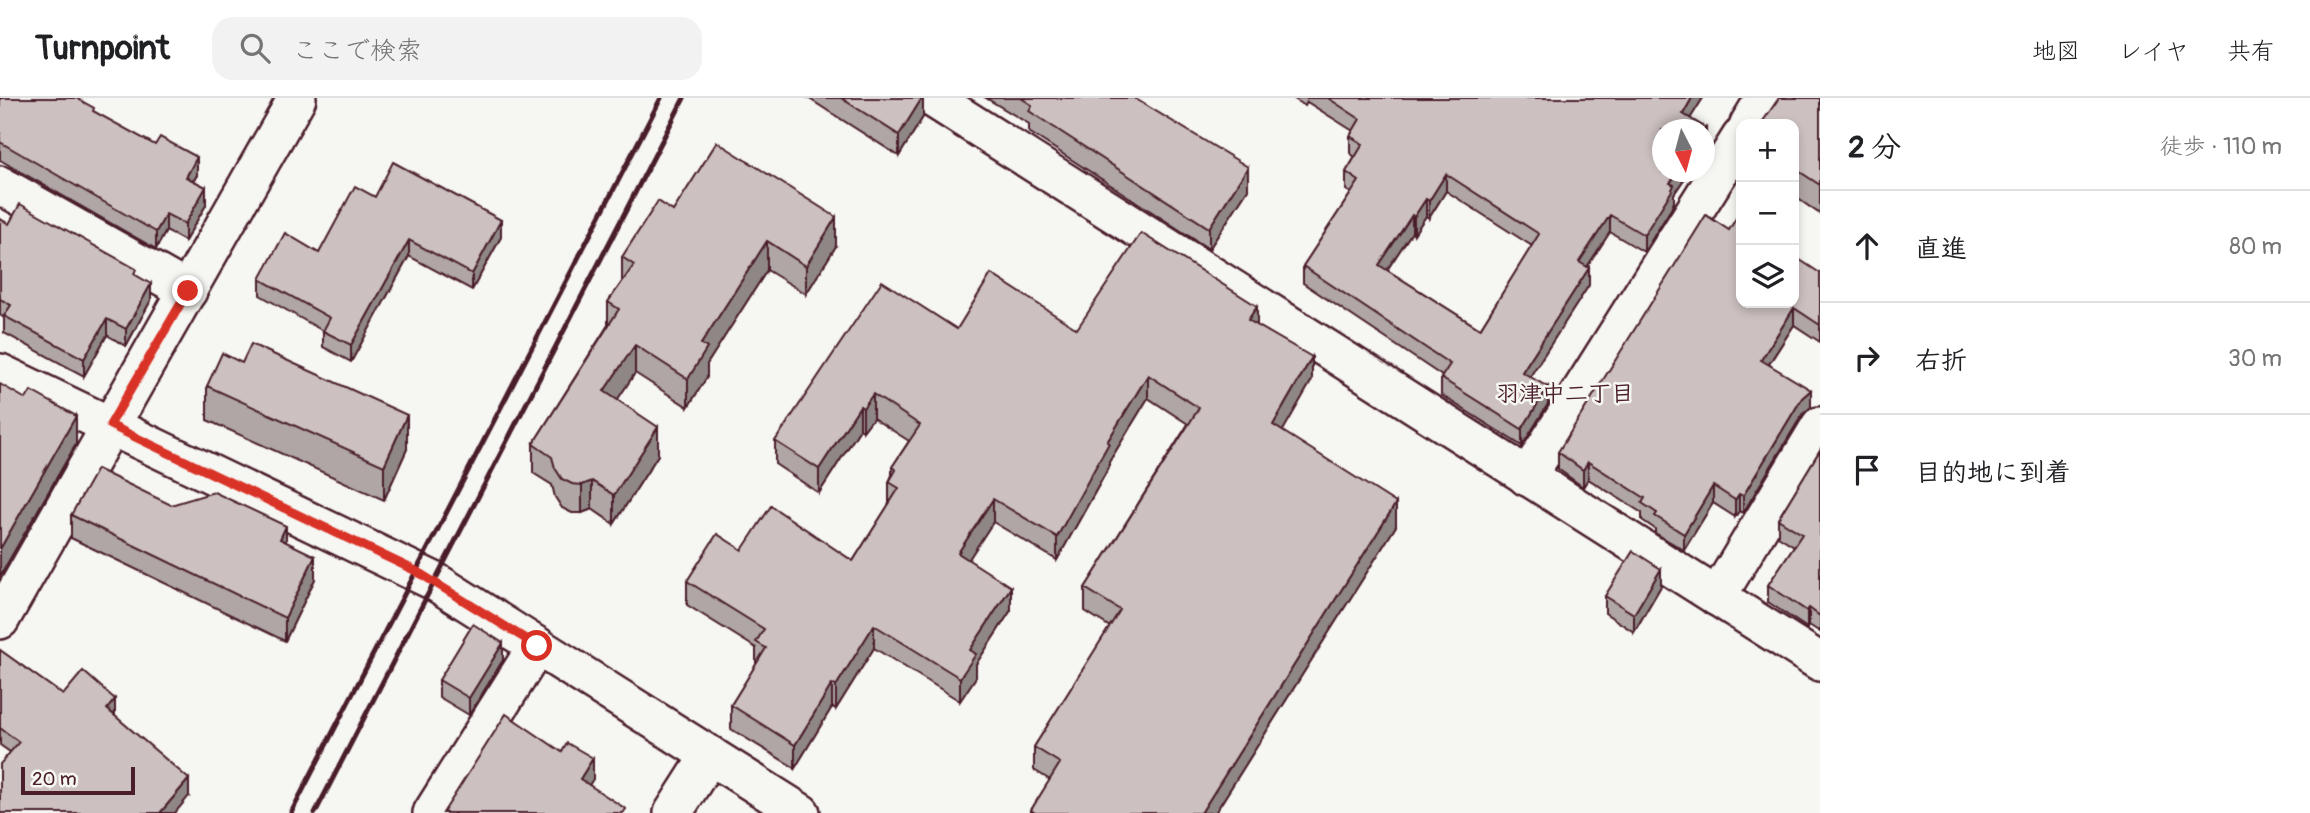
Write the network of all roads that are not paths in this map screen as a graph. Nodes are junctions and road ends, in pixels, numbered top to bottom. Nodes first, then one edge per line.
1 (298, 98) edge
2 (932, 98) edge
3 (1752, 113) edge
4 (0, 185) edge
5 (188, 291) junction
6 (0, 373) edge
7 (110, 425) junction
8 (1820, 426) edge
9 (1527, 477) junction
10 (1717, 597) junction
11 (0, 620) edge
12 (537, 646) junction
13 (1820, 662) edge
14 (709, 755) junction
15 (432, 813) edge
16 (673, 813) edge
17 (801, 813) edge

1 - 5 street
2 - 9 street
3 - 9 street
4 - 5 street
5 - 7 street
6 - 7 street
7 - 11 street
7 - 12 street
8 - 10 street
9 - 10 street
10 - 13 street
12 - 14 street
12 - 15 street
14 - 16 street
14 - 17 street

